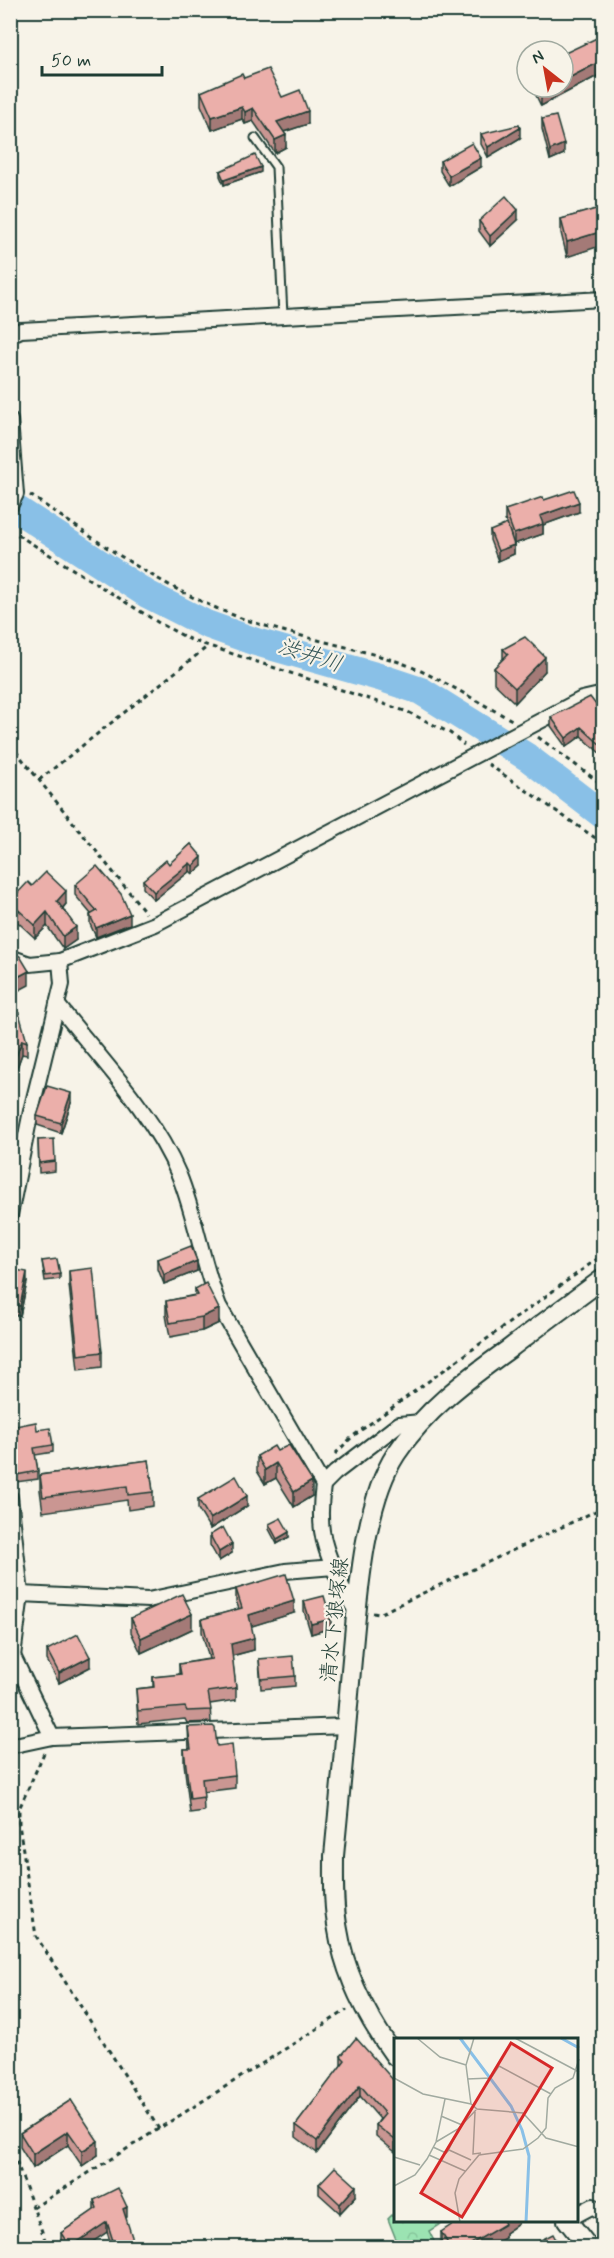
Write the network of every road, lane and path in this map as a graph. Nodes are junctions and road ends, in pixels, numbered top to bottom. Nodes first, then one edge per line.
1 (255, 138) dead end
2 (603, 299) edge
3 (283, 316) junction
4 (10, 335) edge
5 (10, 420) edge
6 (14, 495) edge
7 (10, 530) edge
8 (208, 646) junction
9 (603, 694) edge
10 (522, 730) junction
11 (10, 744) edge
12 (479, 753) junction
13 (39, 780) junction
14 (603, 786) edge
15 (603, 844) edge
16 (155, 924) junction
17 (10, 957) edge
18 (60, 961) junction
19 (57, 1004) junction
20 (10, 1215) edge
21 (603, 1254) edge
22 (603, 1278) edge
23 (421, 1422) junction
24 (335, 1473) junction
25 (323, 1485) junction
26 (10, 1497) edge
27 (603, 1507) edge
28 (334, 1567) junction
29 (21, 1594) junction
30 (357, 1612) junction
31 (12, 1656) edge
32 (346, 1726) junction
33 (51, 1737) junction
34 (10, 1746) edge
35 (361, 2001) junction
36 (394, 2055) edge
37 (159, 2129) junction
38 (10, 2144) edge
39 (33, 2208) junction
40 (578, 2214) edge
41 (603, 2214) edge
42 (568, 2222) edge
43 (48, 2247) edge
44 (589, 2247) edge

1 - 3 lane
2 - 3 street
3 - 4 street
5 - 6 street
6 - 10 path
7 - 8 path
8 - 12 path
8 - 13 path
9 - 10 street
10 - 12 street
10 - 14 path
11 - 13 path
12 - 15 path
12 - 16 street
13 - 16 path
16 - 18 street
17 - 18 street
18 - 19 street
19 - 20 street
19 - 25 street
21 - 24 path
22 - 23 main road, 清水下狼塚線
23 - 24 street
23 - 30 main road, 清水下狼塚線
24 - 25 street
25 - 28 street
26 - 29 street
27 - 30 path
28 - 29 street
28 - 30 street
29 - 31 street
30 - 32 main road, 清水下狼塚線
31 - 33 street
32 - 33 street
32 - 35 main road, 清水下狼塚線
33 - 34 street
33 - 37 path
35 - 36 main road, 清水下狼塚線
35 - 37 path
37 - 39 path
38 - 39 path
39 - 43 path
40 - 41 street
42 - 44 main road

